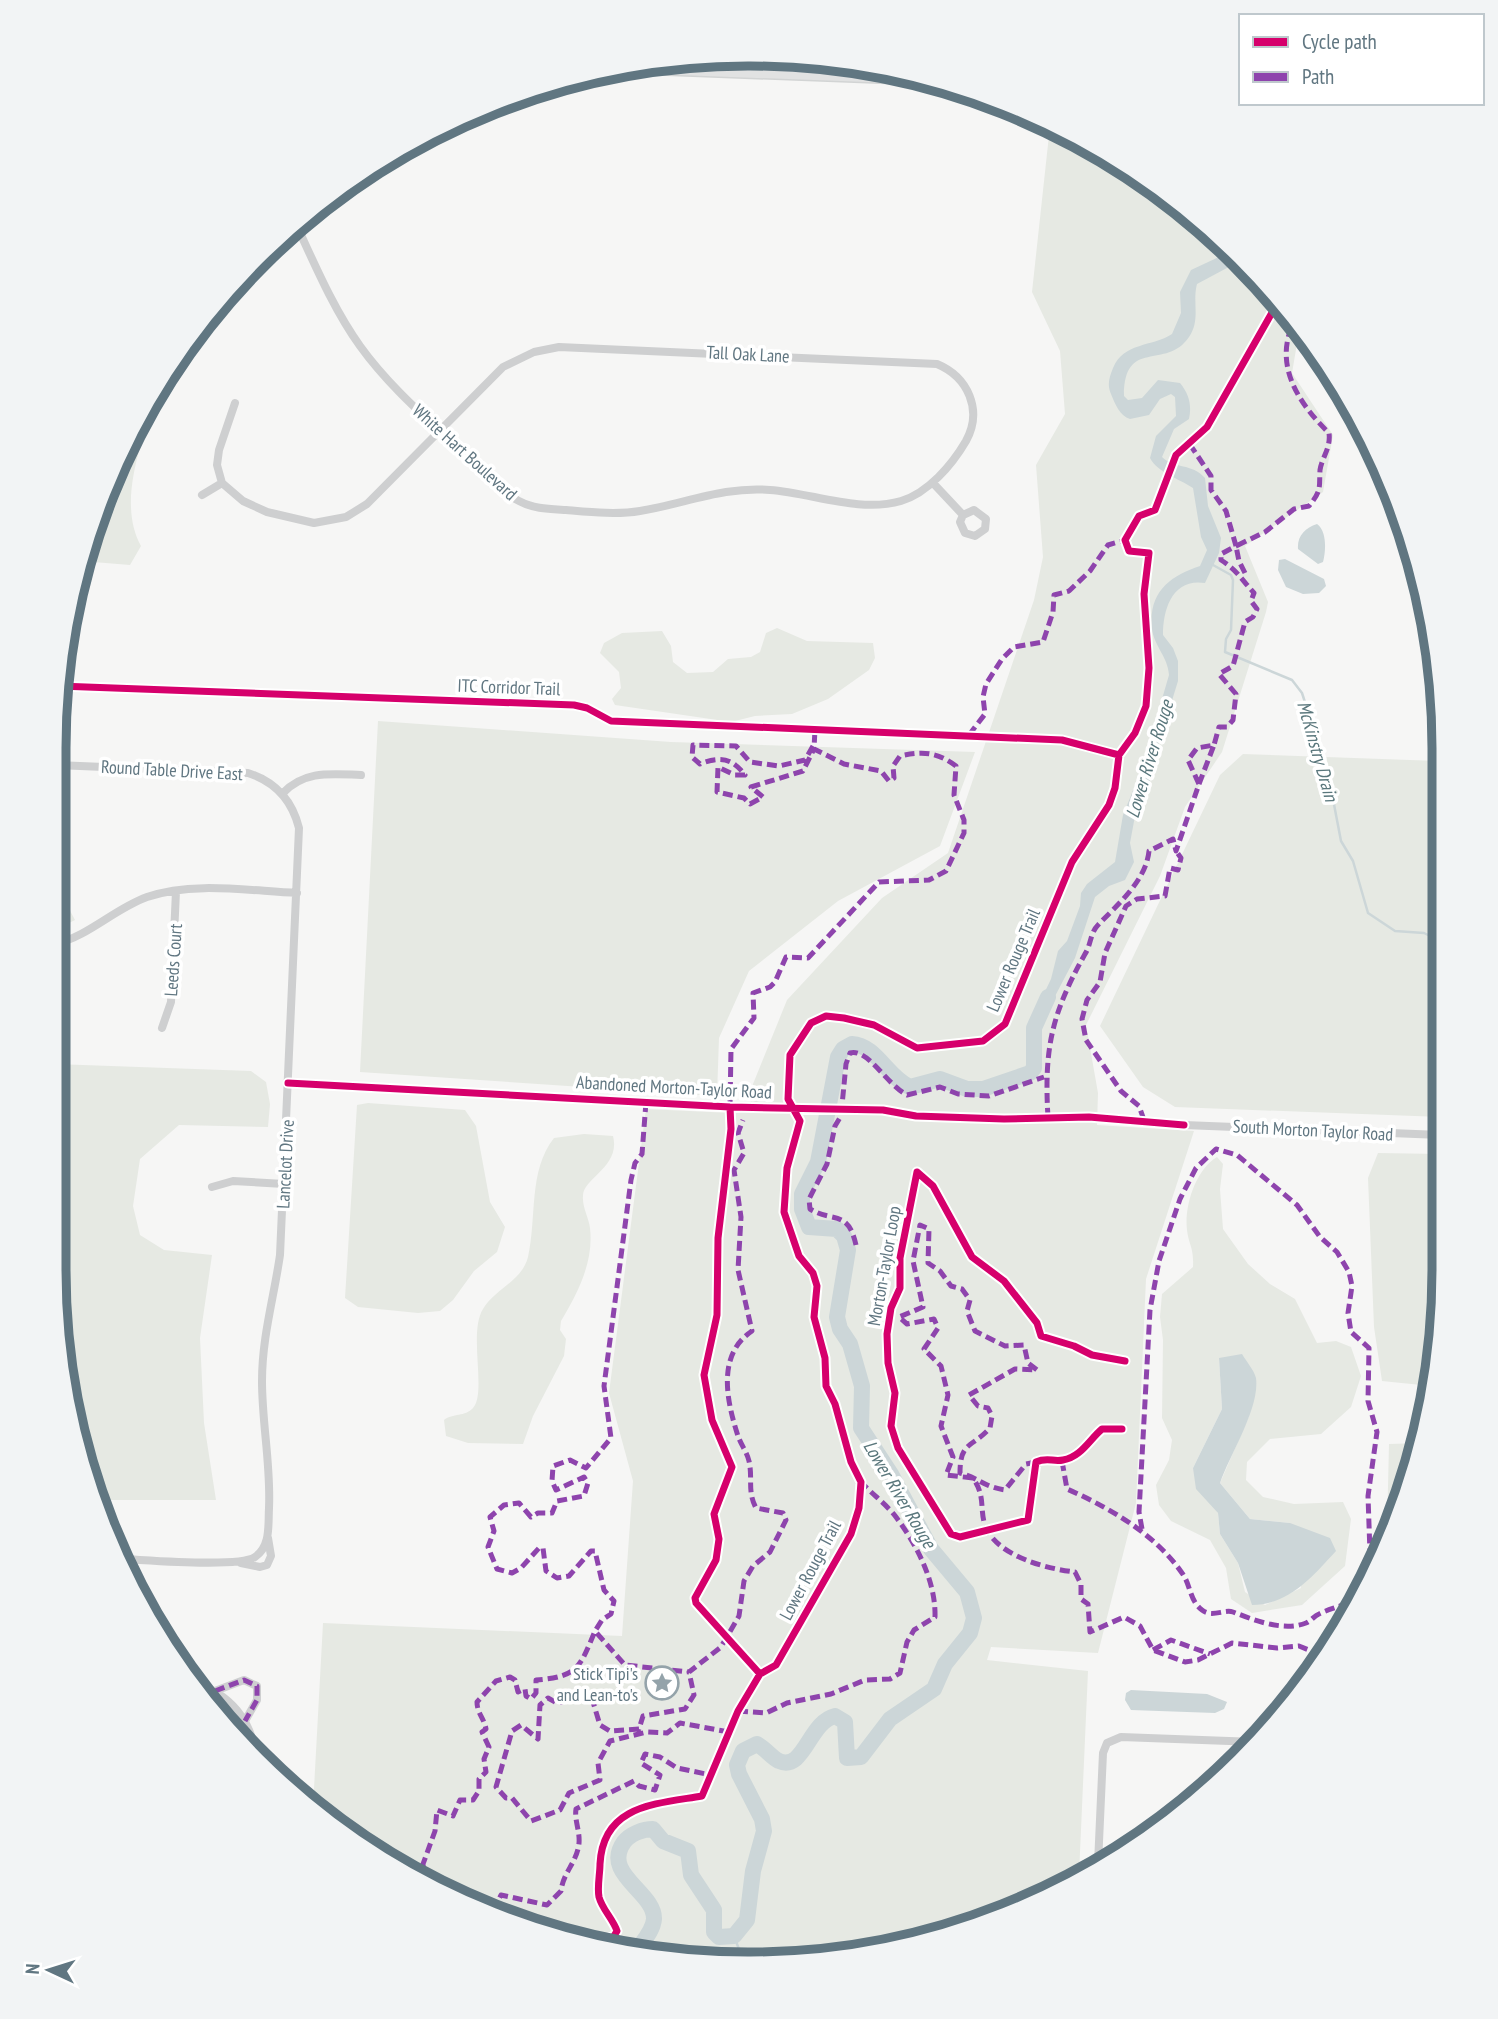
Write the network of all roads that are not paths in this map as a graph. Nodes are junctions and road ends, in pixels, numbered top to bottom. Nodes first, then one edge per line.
1 (680, 70) edge
2 (699, 71) joint
3 (866, 77) edge
4 (301, 235) edge
5 (236, 402) dead end
6 (438, 429) junction
7 (222, 483) junction
8 (933, 483) junction
9 (202, 495) dead end
10 (963, 515) dead end
11 (66, 765) edge
12 (361, 775) dead end
13 (283, 793) junction
14 (176, 891) junction
15 (298, 892) junction
16 (66, 940) edge
17 (162, 1028) dead end
18 (1184, 1125) dead end
19 (1432, 1135) edge
20 (284, 1184) junction
21 (212, 1187) dead end
22 (268, 1538) junction
23 (131, 1559) edge
24 (241, 1563) junction
25 (212, 1690) edge
26 (215, 1691) junction
27 (245, 1721) junction
28 (249, 1734) edge
29 (1242, 1741) edge
30 (1098, 1856) edge

1 - 2 street
2 - 3 street
4 - 6 street, White Hart Boulevard
5 - 7 street
6 - 7 street, Tall Oak Lane
6 - 8 street, White Hart Boulevard
6 - 8 street, Tall Oak Lane
7 - 9 street
8 - 10 street
11 - 13 street, Round Table Drive East
12 - 13 street
13 - 15 street, Lancelot Drive
14 - 15 street
14 - 16 street
14 - 17 street, Leeds Court
15 - 20 street, Lancelot Drive
18 - 19 street, South Morton Taylor Road
20 - 21 street
20 - 22 street, Lancelot Drive
22 - 24 street, Lancelot Drive
22 - 24 street, Lancelot Drive
23 - 24 street
25 - 26 street
26 - 27 street
26 - 27 street
27 - 28 street
29 - 30 street

